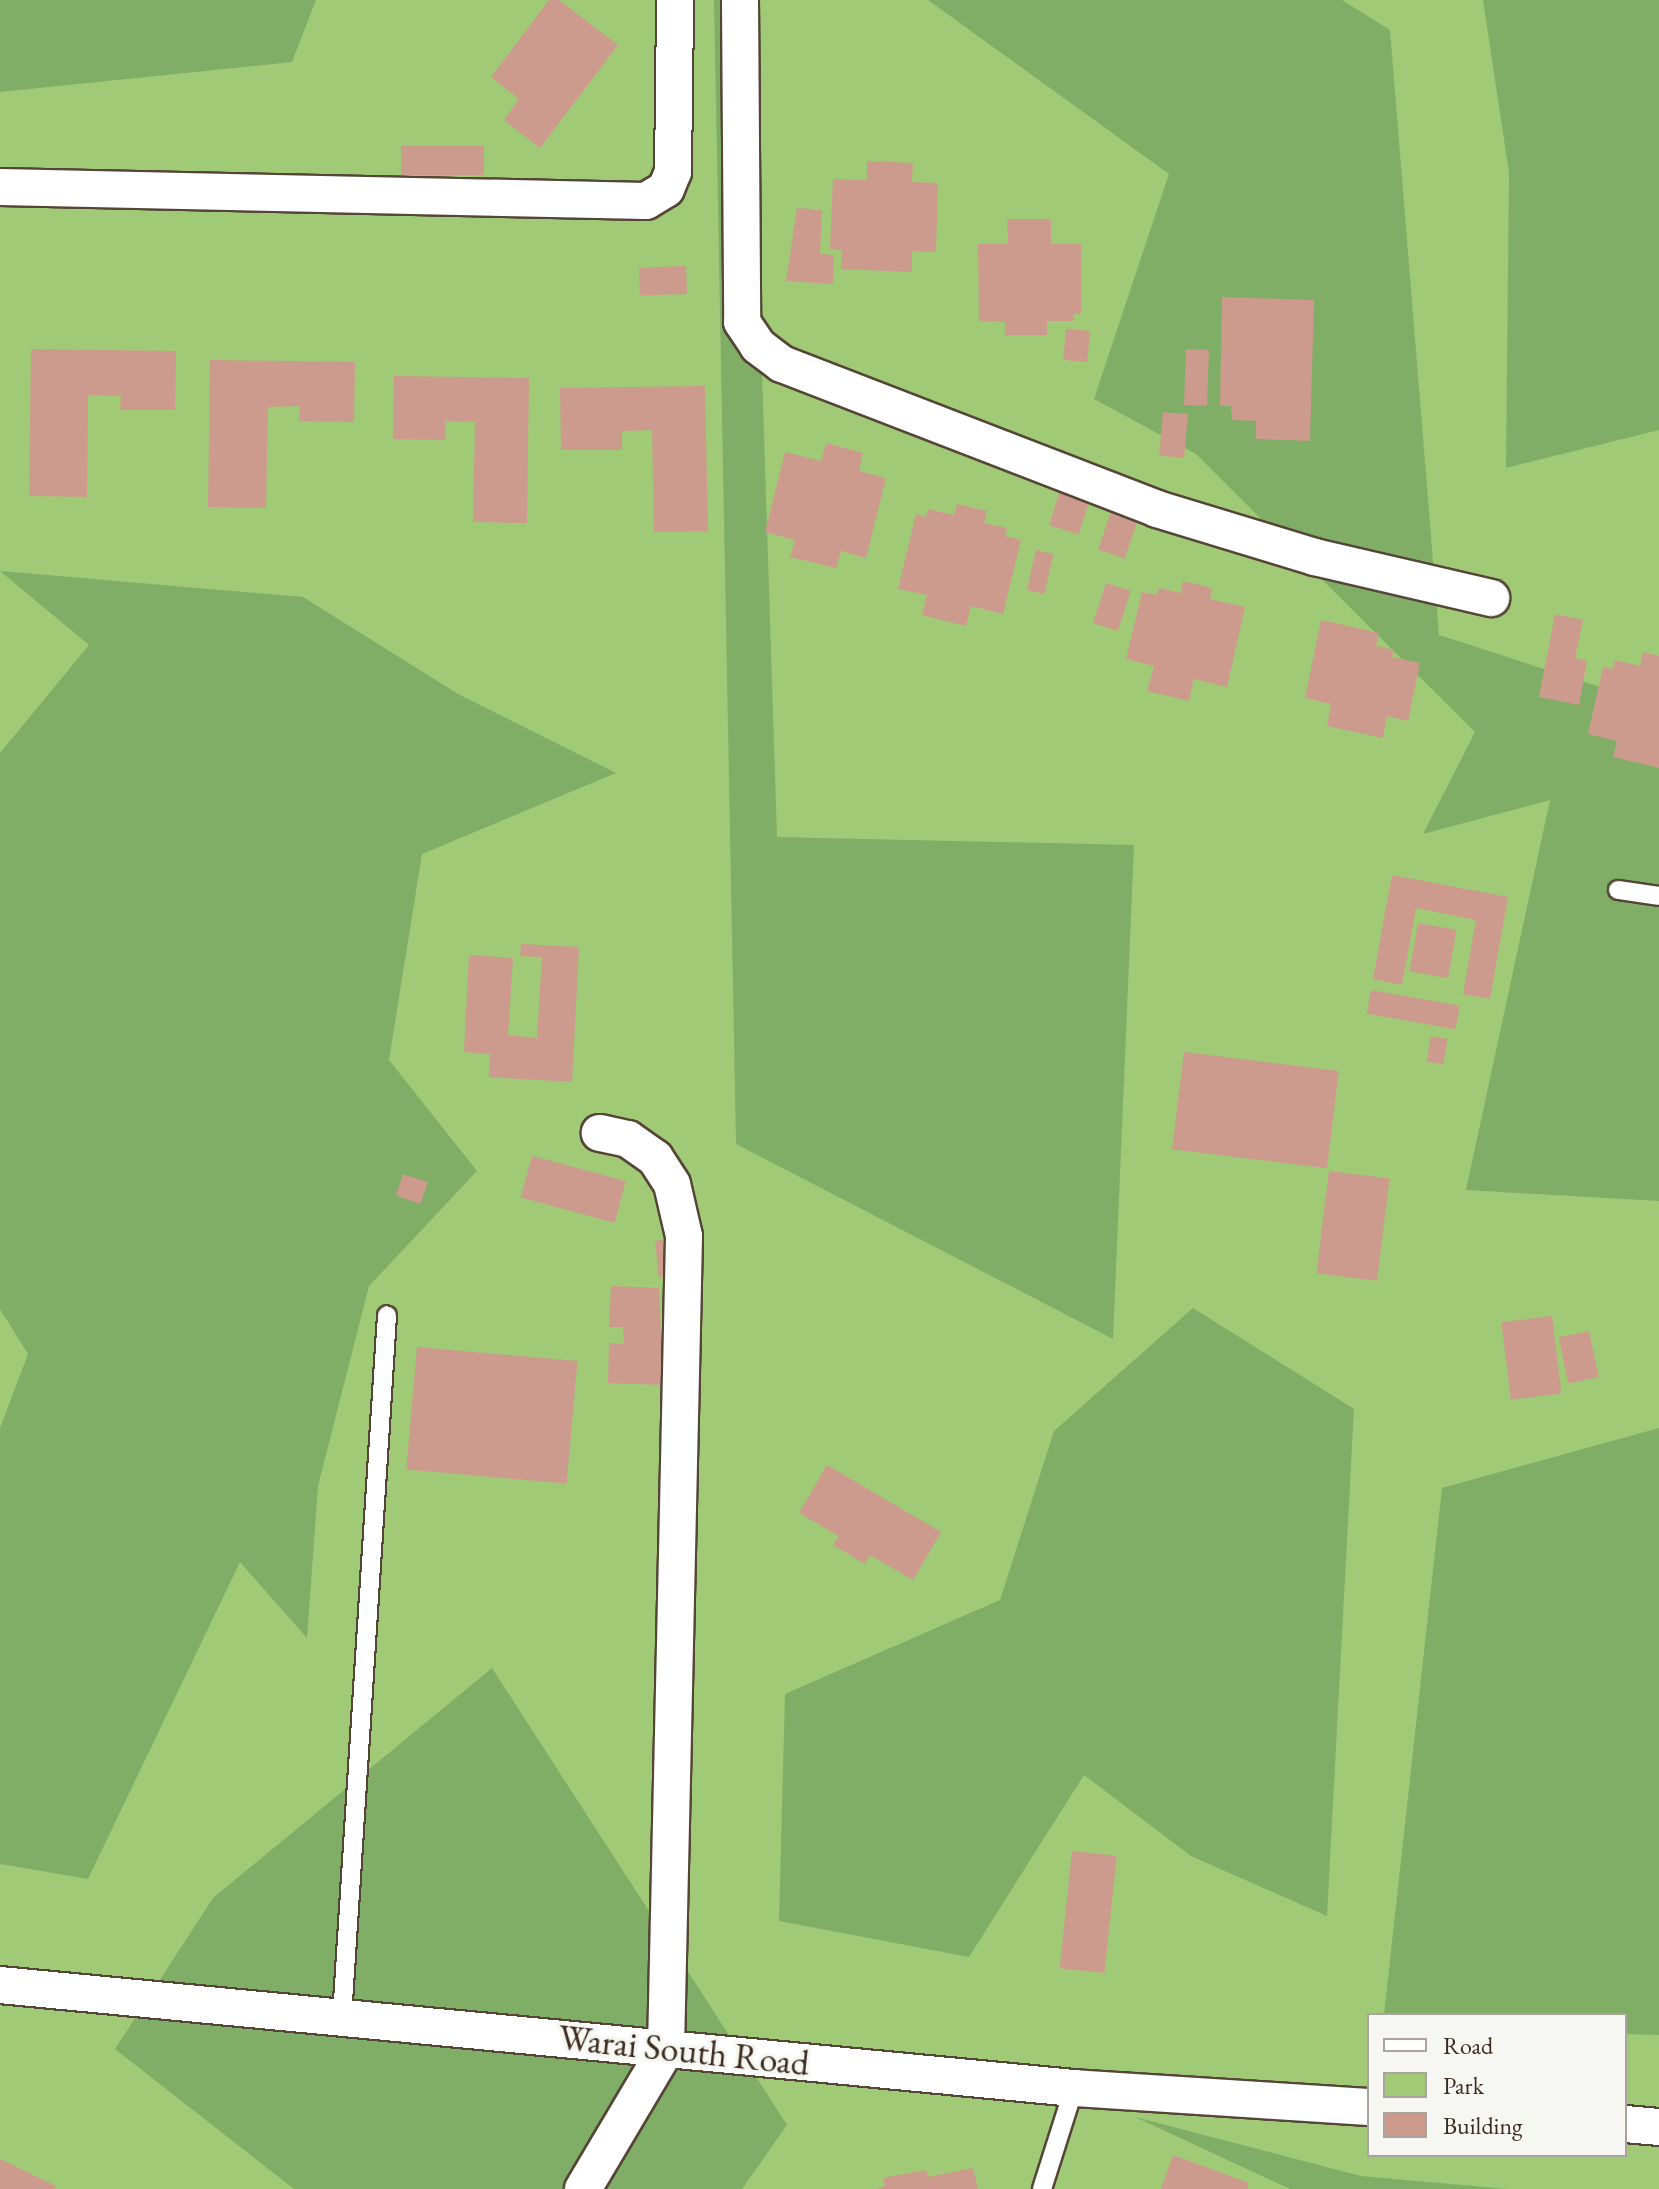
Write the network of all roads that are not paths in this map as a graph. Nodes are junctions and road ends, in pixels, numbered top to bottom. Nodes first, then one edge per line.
1 (675, 0) edge
2 (740, 0) edge
3 (0, 187) edge
4 (1491, 598) dead end
5 (1618, 890) dead end
6 (1659, 896) edge
7 (600, 1133) dead end
8 (387, 1315) dead end
9 (0, 1985) edge
10 (342, 2017) junction
11 (666, 2049) junction
12 (1074, 2088) junction
13 (1367, 2107) edge
14 (1627, 2124) edge
15 (1659, 2127) edge
16 (583, 2189) edge
17 (1042, 2189) edge

1 - 3 street
2 - 4 street
5 - 6 lane
7 - 11 street
8 - 10 lane
9 - 10 street, Warai South Road
10 - 11 street, Warai South Road
11 - 12 street, Warai South Road
11 - 16 street
12 - 13 street, Warai South Road
12 - 17 lane
14 - 15 street

